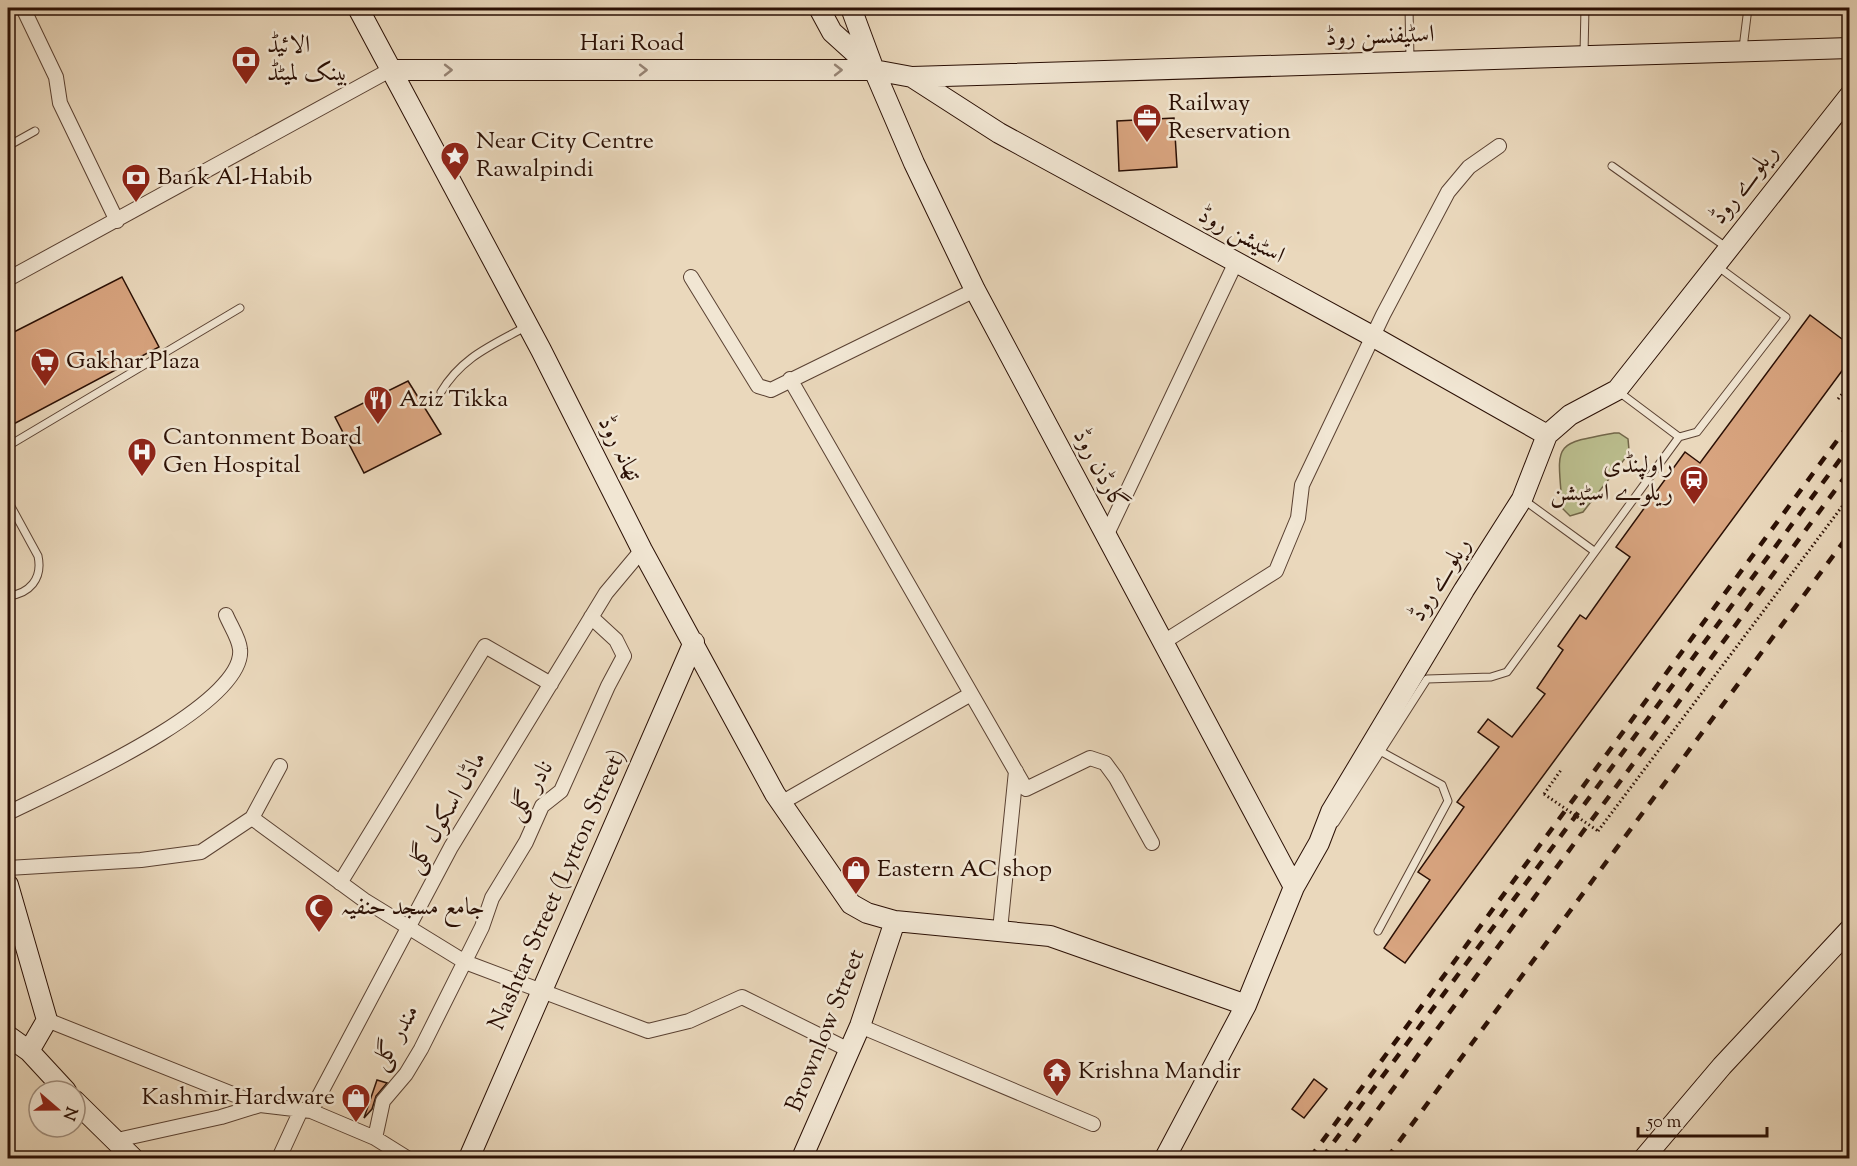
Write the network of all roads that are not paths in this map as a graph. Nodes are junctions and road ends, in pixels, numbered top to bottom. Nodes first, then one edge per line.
1 (23, 8) edge
2 (358, 8) edge
3 (819, 8) edge
4 (851, 8) edge
5 (1408, 8) edge
6 (1585, 8) edge
7 (1748, 8) edge
8 (1850, 48) edge
9 (1743, 51) junction
10 (1584, 56) junction
11 (1410, 61) junction
12 (390, 70) junction
13 (874, 70) junction
14 (912, 78) junction
15 (1850, 95) edge
16 (35, 131) dead end
17 (8, 146) edge
18 (1499, 146) dead end
19 (1612, 166) dead end
20 (117, 221) junction
21 (1728, 248) junction
22 (1236, 262) junction
23 (1715, 265) junction
24 (691, 277) dead end
25 (8, 279) edge
26 (975, 290) junction
27 (240, 308) dead end
28 (528, 326) junction
29 (1372, 336) junction
30 (790, 379) junction
31 (1617, 390) junction
32 (441, 392) dead end
33 (1547, 435) junction
34 (1679, 436) junction
35 (8, 446) edge
36 (1522, 499) junction
37 (8, 501) edge
38 (1106, 536) junction
39 (642, 550) junction
40 (1594, 551) junction
41 (8, 596) edge
42 (226, 615) dead end
43 (591, 617) junction
44 (694, 642) junction
45 (1162, 643) junction
46 (550, 684) junction
47 (971, 694) junction
48 (1380, 751) junction
49 (280, 766) dead end
50 (1016, 771) junction
51 (781, 803) junction
52 (8, 813) edge
53 (252, 818) junction
54 (1152, 843) dead end
55 (1319, 843) junction
56 (8, 868) edge
57 (340, 882) junction
58 (8, 885) edge
59 (1294, 887) junction
60 (895, 921) junction
61 (408, 928) junction
62 (1850, 929) edge
63 (1000, 930) junction
64 (1378, 931) dead end
65 (465, 962) junction
66 (542, 992) junction
67 (1246, 1005) junction
68 (46, 1020) junction
69 (860, 1026) junction
70 (8, 1036) edge
71 (849, 1050) junction
72 (29, 1051) junction
73 (55, 1079) edge
74 (260, 1105) junction
75 (306, 1111) junction
76 (87, 1114) edge
77 (1093, 1124) dead end
78 (375, 1138) junction
79 (117, 1140) junction
80 (133, 1158) edge
81 (279, 1158) edge
82 (408, 1158) edge
83 (469, 1158) edge
84 (802, 1158) edge
85 (1165, 1158) edge
86 (1644, 1158) edge

1 - 20 street
2 - 12 street, تھانہ روڈ
3 - 13 street
4 - 13 street, گارڈن روڈ
5 - 11 lane
6 - 10 lane
7 - 9 lane
8 - 9 street, اسٹیفنسن روڈ
9 - 10 street, اسٹیفنسن روڈ
10 - 11 street, اسٹیفنسن روڈ
11 - 14 street, اسٹیفنسن روڈ
12 -> 13 street, Hari Road
12 - 20 street
12 - 28 street, تھانہ روڈ
13 - 14 street, Hari Road
13 - 26 street, گارڈن روڈ
14 - 22 street, اسٹیشن روڈ
15 - 21 street, ریلوے روڈ
16 - 17 lane
18 - 29 street
19 - 21 lane
20 - 25 street
21 - 23 street, ریلوے روڈ
22 - 29 street, اسٹیشن روڈ
22 - 38 street
23 - 31 street, ریلوے روڈ
23 - 34 lane
24 - 30 street
26 - 30 street
26 - 38 street, گارڈن روڈ
27 - 35 lane
28 - 32 lane
28 - 39 street, تھانہ روڈ
29 - 33 street, اسٹیشن روڈ
29 - 45 street
30 - 47 street
31 - 33 street, ریلوے روڈ
31 - 34 lane
33 - 36 street, ریلوے روڈ
34 - 40 lane
36 - 40 lane
36 - 55 street, ریلوے روڈ
37 - 41 lane
38 - 45 street, گارڈن روڈ
39 - 43 street, ماڈل اسکول گلی
39 - 44 street, تھانہ روڈ
40 - 48 lane
42 - 52 street
43 - 46 street, ماڈل اسکول گلی
43 - 65 street, نادر گلی
44 - 51 street, تھانہ روڈ
44 - 66 street, Nashtar Street (Lytton Street)
45 - 59 street, گارڈن روڈ
46 - 57 street
46 - 61 street, ماڈل اسکول گلی
47 - 50 street
47 - 51 street
48 - 55 lane
48 - 64 lane
49 - 53 street
50 - 54 street
50 - 63 street
51 - 60 street, تھانہ روڈ
53 - 56 street
53 - 57 street
55 - 59 street, ریلوے روڈ
57 - 61 street
58 - 68 street
59 - 67 street, ریلوے روڈ
60 - 63 street
60 - 69 street, Brownlow Street
61 - 65 street
61 - 75 street, ماڈل اسکول گلی
62 - 86 street
63 - 67 street
65 - 66 street
65 - 78 street, مندر گلی
66 - 71 street
66 - 83 street, Nashtar Street (Lytton Street)
67 - 85 street, ریلوے روڈ
68 - 72 street
68 - 74 street
69 - 71 street, Brownlow Street
69 - 77 street
70 - 72 street
71 - 84 street, Brownlow Street
72 - 73 street
74 - 75 street
74 - 79 street
75 - 78 street
75 - 81 street, ماڈل اسکول گلی
76 - 79 street
78 - 82 street
79 - 80 street

